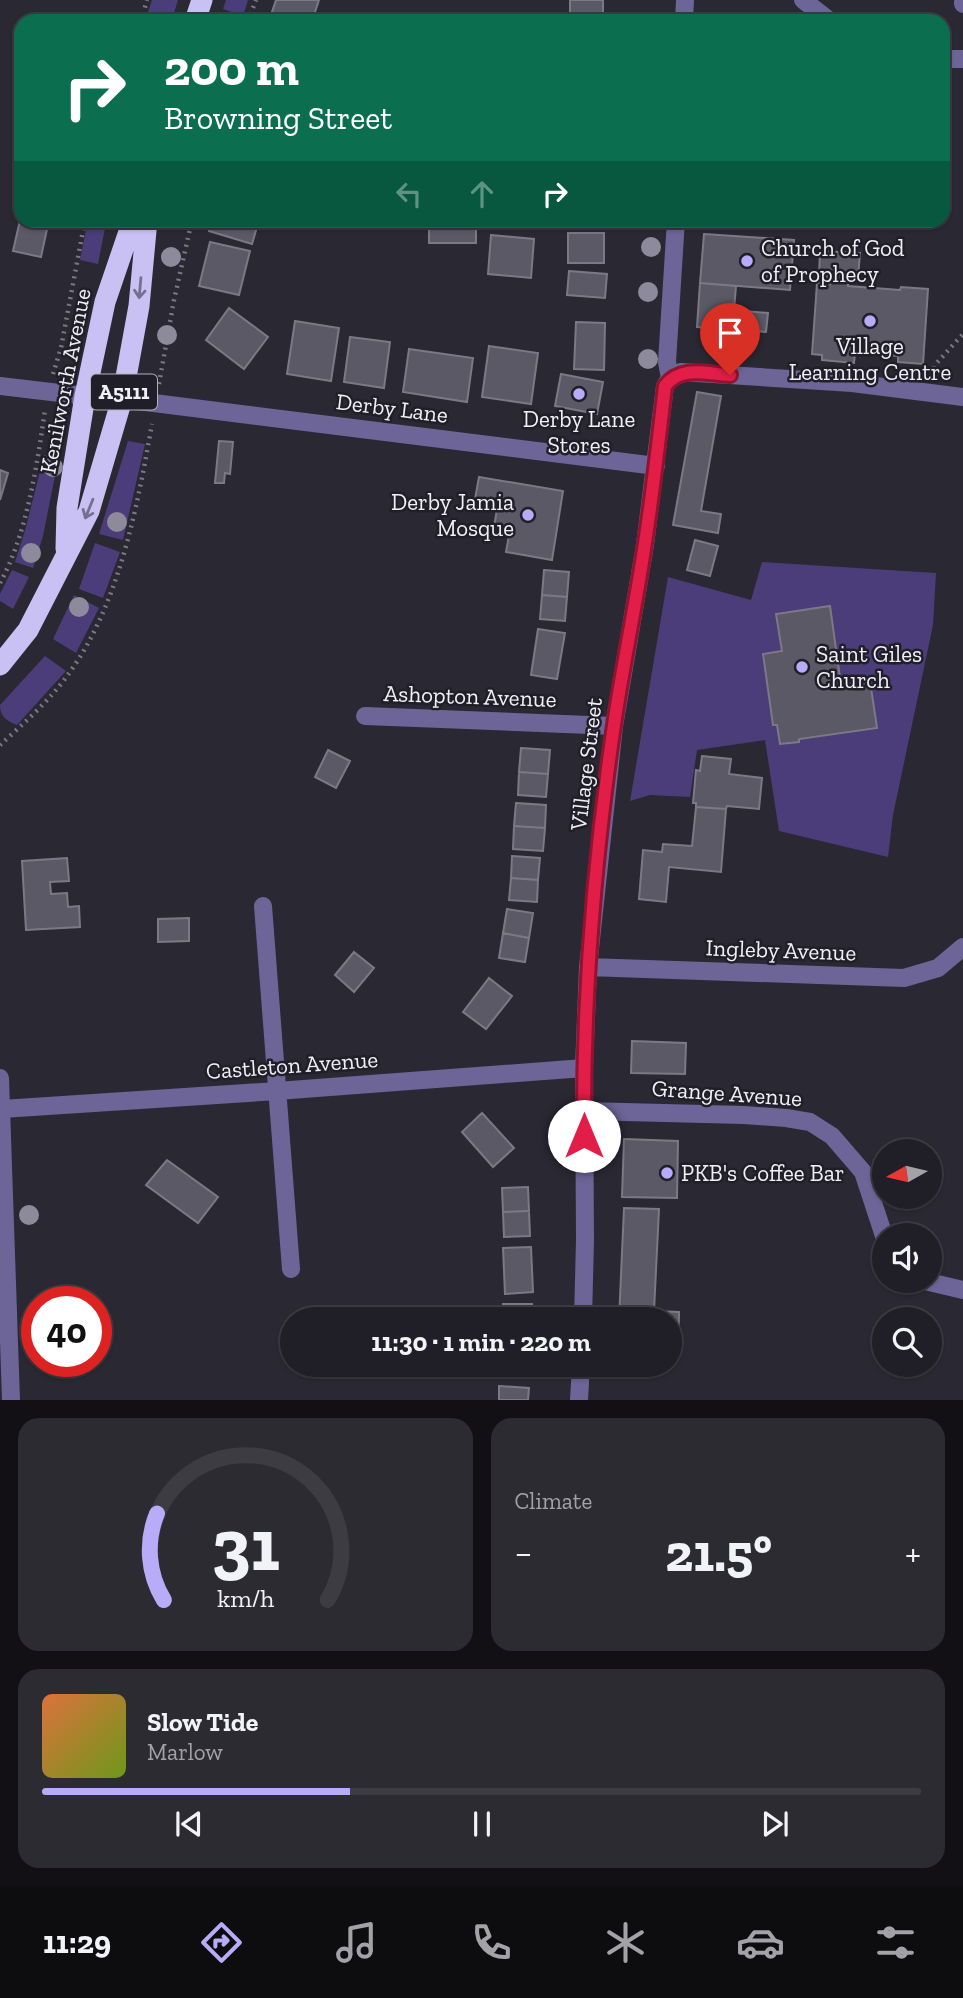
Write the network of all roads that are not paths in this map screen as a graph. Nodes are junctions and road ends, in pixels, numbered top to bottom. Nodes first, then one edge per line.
1 (803, 0) edge
2 (821, 14) edge
3 (130, 228) edge
4 (146, 228) edge
5 (675, 228) edge
6 (670, 379) junction
7 (0, 386) edge
8 (85, 396) junction
9 (963, 397) edge
10 (122, 399) junction
11 (656, 466) junction
12 (66, 554) junction
13 (0, 665) edge
14 (365, 716) dead end
15 (614, 726) junction
16 (263, 906) dead end
17 (963, 947) edge
18 (589, 967) junction
19 (584, 1068) junction
20 (0, 1078) edge
21 (277, 1091) junction
22 (2, 1109) junction
23 (584, 1111) junction
24 (880, 1223) edge
25 (290, 1269) dead end
26 (942, 1285) edge
27 (963, 1290) edge
28 (583, 1307) edge
29 (580, 1377) edge
30 (11, 1399) edge
31 (579, 1399) edge

1 - 2 street
3 - 8 highway, Kenilworth Avenue / A5111
4 -> 10 highway, Kenilworth Avenue / A5111
5 - 6 street, Village Street
6 - 9 street
6 - 11 street, Village Street
7 - 8 street
8 - 12 highway, Kenilworth Avenue / A5111
10 - 11 street, Derby Lane
10 -> 12 highway, Kenilworth Avenue / A5111
11 - 15 street, Village Street
12 - 13 highway, Kenilworth Avenue / A5111
14 - 15 street, Ashopton Avenue
15 - 18 street, Village Street
16 - 21 street
17 - 18 street, Ingleby Avenue
18 - 19 street, Village Street
19 - 21 street, Castleton Avenue
19 - 23 street, Village Street
20 - 22 street
21 - 22 street, Castleton Avenue
21 - 25 street
22 - 30 street
23 - 24 street, Grange Avenue
23 - 28 street, Village Street
26 - 27 street
29 - 31 street

